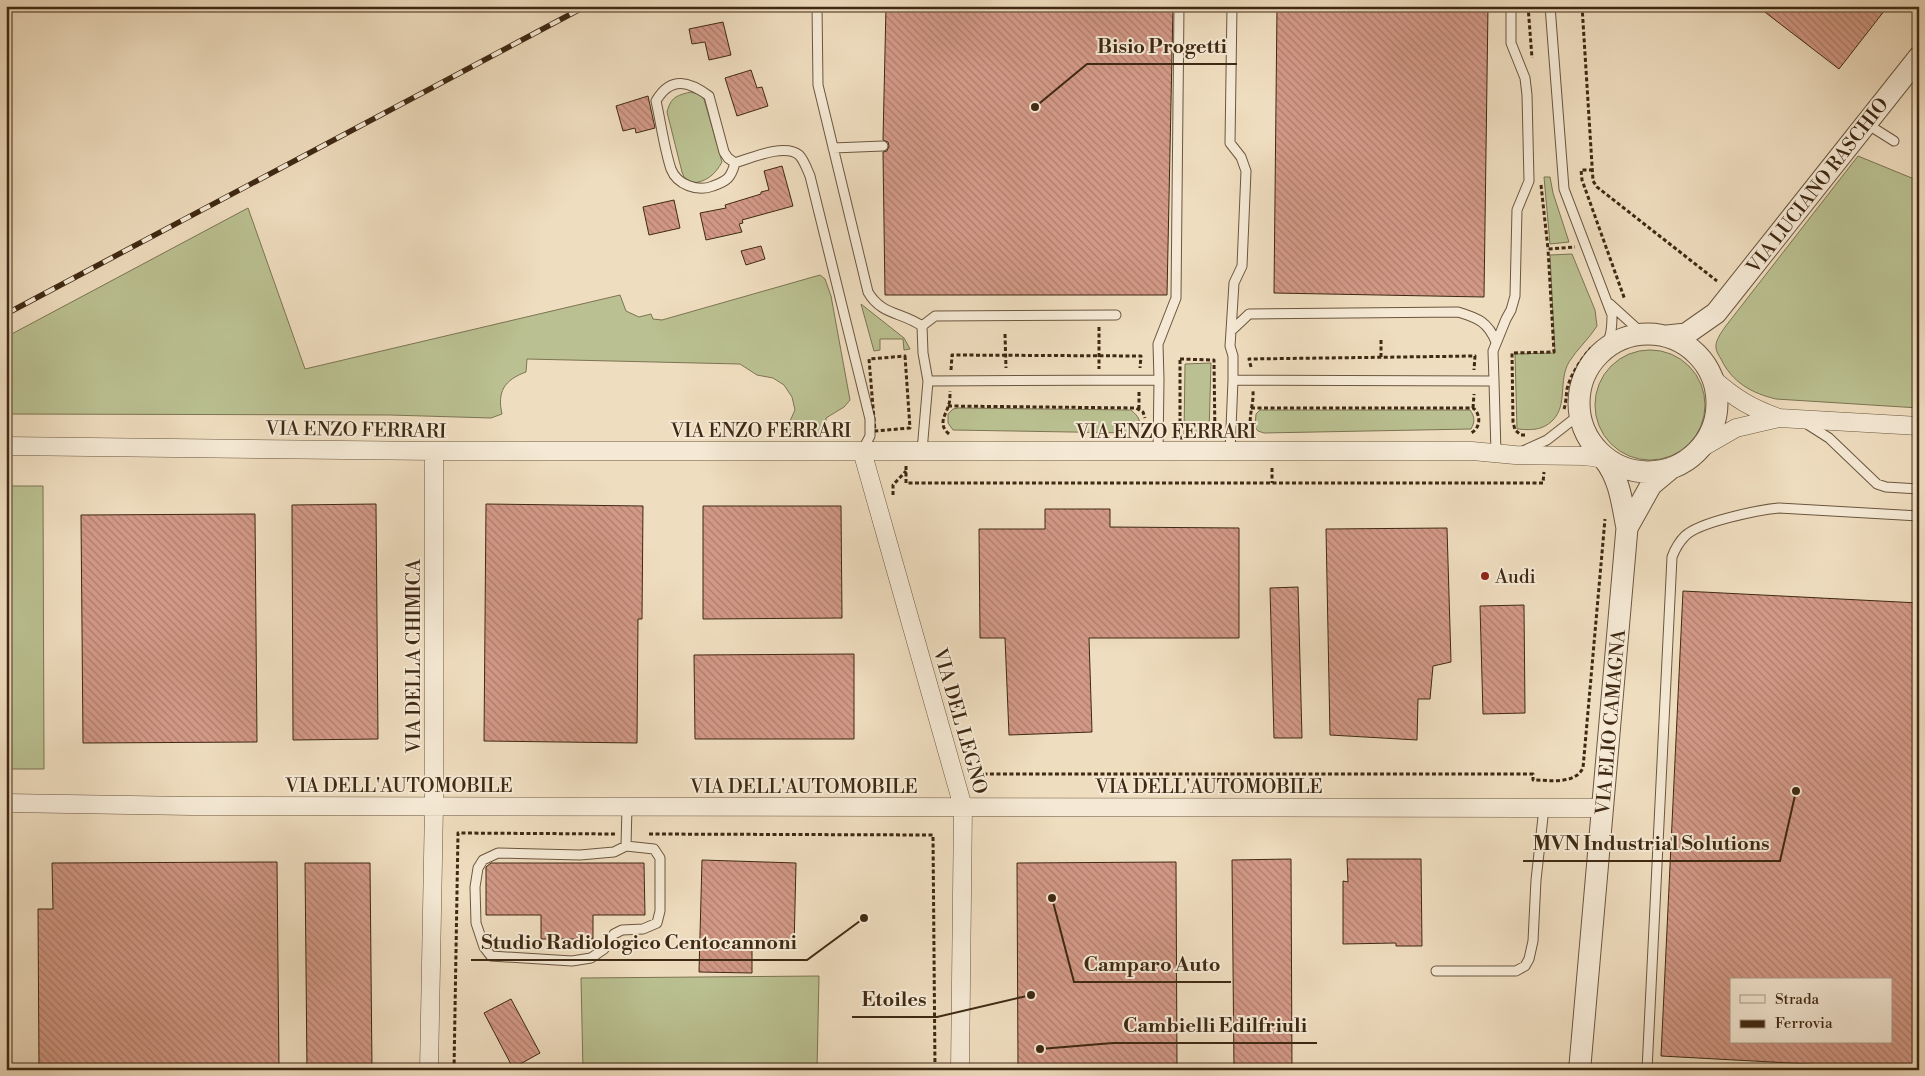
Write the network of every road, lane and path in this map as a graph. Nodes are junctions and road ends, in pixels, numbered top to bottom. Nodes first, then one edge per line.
1 (817, 6) edge
2 (1179, 6) edge
3 (1232, 6) edge
4 (1511, 6) edge
5 (1550, 6) edge
6 (1582, 6) edge
7 (1919, 57) edge
8 (1866, 124) junction
9 (1894, 141) dead end
10 (883, 146) dead end
11 (834, 148) junction
12 (735, 163) junction
13 (1593, 170) junction
14 (1541, 183) dead end
15 (1575, 242) dead end
16 (1548, 249) junction
17 (1718, 286) dead end
18 (1606, 300) junction
19 (1626, 302) dead end
20 (1716, 313) junction
21 (1099, 315) junction
22 (1116, 315) dead end
23 (922, 326) junction
24 (1231, 332) junction
25 (1006, 334) dead end
26 (1643, 334) junction
27 (1667, 336) junction
28 (1381, 340) dead end
29 (1496, 342) junction
30 (1598, 347) junction
31 (1006, 355) junction
32 (905, 356) joint
33 (1099, 356) junction
34 (1382, 357) junction
35 (1214, 360) joint
36 (1141, 366) dead end
37 (1474, 367) dead end
38 (1006, 369) dead end
39 (1099, 369) dead end
40 (1252, 369) dead end
41 (950, 372) dead end
42 (1709, 372) junction
43 (1159, 380) junction
44 (1233, 380) junction
45 (928, 381) junction
46 (1494, 382) junction
47 (950, 390) dead end
48 (1139, 393) dead end
49 (1474, 399) dead end
50 (1254, 402) dead end
51 (948, 406) junction
52 (1251, 408) junction
53 (1473, 408) junction
54 (1139, 409) junction
55 (1571, 414) junction
56 (1786, 419) junction
57 (1919, 426) edge
58 (1144, 427) dead end
59 (1468, 434) dead end
60 (952, 435) dead end
61 (1533, 435) dead end
62 (1254, 437) dead end
63 (6, 446) edge
64 (1703, 447) junction
65 (862, 451) junction
66 (434, 452) junction
67 (922, 452) junction
68 (1158, 452) junction
69 (1230, 452) junction
70 (1496, 453) junction
71 (1516, 455) junction
72 (1604, 460) junction
73 (1669, 470) junction
74 (1551, 472) dead end
75 (1919, 489) edge
76 (893, 496) dead end
77 (1605, 514) dead end
78 (1919, 516) edge
79 (1627, 528) junction
80 (967, 779) dead end
81 (6, 803) edge
82 (434, 806) junction
83 (627, 807) junction
84 (963, 807) junction
85 (1544, 808) junction
86 (1602, 808) junction
87 (628, 834) junction
88 (626, 846) junction
89 (1436, 971) dead end
90 (1580, 1068) edge
91 (429, 1070) edge
92 (454, 1070) edge
93 (935, 1070) edge
94 (960, 1070) edge
95 (1647, 1070) edge

1 - 11 lane
2 - 43 lane
3 - 24 lane
4 - 29 lane
5 - 18 lane
6 - 13 path
7 - 8 street, VIA LUCIANO RASCHIO
8 - 9 lane
8 - 20 street, VIA LUCIANO RASCHIO
10 - 11 lane
11 - 23 lane
12 - 12 lane
12 - 65 lane
13 - 17 path
13 - 19 path
14 - 16 path
15 - 16 path
16 - 61 path
18 - 26 lane
18 - 30 lane
20 - 27 street, VIA LUCIANO RASCHIO
20 - 42 street, VIA LUCIANO RASCHIO
21 - 22 lane
21 - 23 lane
21 - 33 path
23 - 45 lane
24 - 29 lane
24 - 44 lane
25 - 31 path
26 - 27 street, VIA LUCIANO RASCHIO
26 - 30 street, VIA LUCIANO RASCHIO
27 - 42 street, VIA LUCIANO RASCHIO
28 - 34 path
29 - 46 lane
30 - 55 street, VIA LUCIANO RASCHIO
30 - 55 path
31 - 33 path
31 - 38 path
31 - 41 path
32 - 32 path
33 - 36 path
33 - 39 path
34 - 37 path
34 - 40 path
35 - 35 path
42 - 56 street
42 - 64 street, VIA LUCIANO RASCHIO
43 - 45 lane
43 - 68 lane
44 - 46 lane
44 - 69 lane
45 - 67 lane
46 - 70 lane
47 - 51 path
48 - 54 path
49 - 53 path
50 - 52 path
51 - 54 path
51 - 60 path
52 - 53 path
52 - 62 path
53 - 59 path
54 - 58 path
55 - 71 lane
55 - 72 street, VIA LUCIANO RASCHIO
56 - 57 street
56 - 64 street
56 - 75 lane
63 - 66 street, VIA ENZO FERRARI
64 - 73 street, VIA LUCIANO RASCHIO
65 - 66 street, VIA ENZO FERRARI
65 - 67 street, VIA ENZO FERRARI
65 - 84 street, VIA DEL LEGNO
66 - 82 street, VIA DELLA CHIMICA
67 - 68 street, VIA ENZO FERRARI
68 - 69 street, VIA ENZO FERRARI
69 - 70 street, VIA ENZO FERRARI
70 - 71 street, VIA ENZO FERRARI
71 - 72 street, VIA ENZO FERRARI
72 - 73 street, VIA LUCIANO RASCHIO
72 - 79 street, VIA ELIO CAMAGNA
73 - 79 street, VIA ELIO CAMAGNA
74 - 76 path
77 - 80 path
78 - 95 lane
79 - 86 street, VIA ELIO CAMAGNA
81 - 82 street, VIA DELL'AUTOMOBILE
82 - 83 street, VIA DELL'AUTOMOBILE
82 - 91 street, VIA DELLA CHIMICA
83 - 84 street, VIA DELL'AUTOMOBILE
83 - 87 lane
84 - 85 street, VIA DELL'AUTOMOBILE
84 - 94 street, VIA DEL LEGNO
85 - 86 street, VIA DELL'AUTOMOBILE
85 - 89 lane
86 - 90 street, VIA ELIO CAMAGNA
87 - 88 lane
87 - 92 path
87 - 93 path
88 - 88 lane

